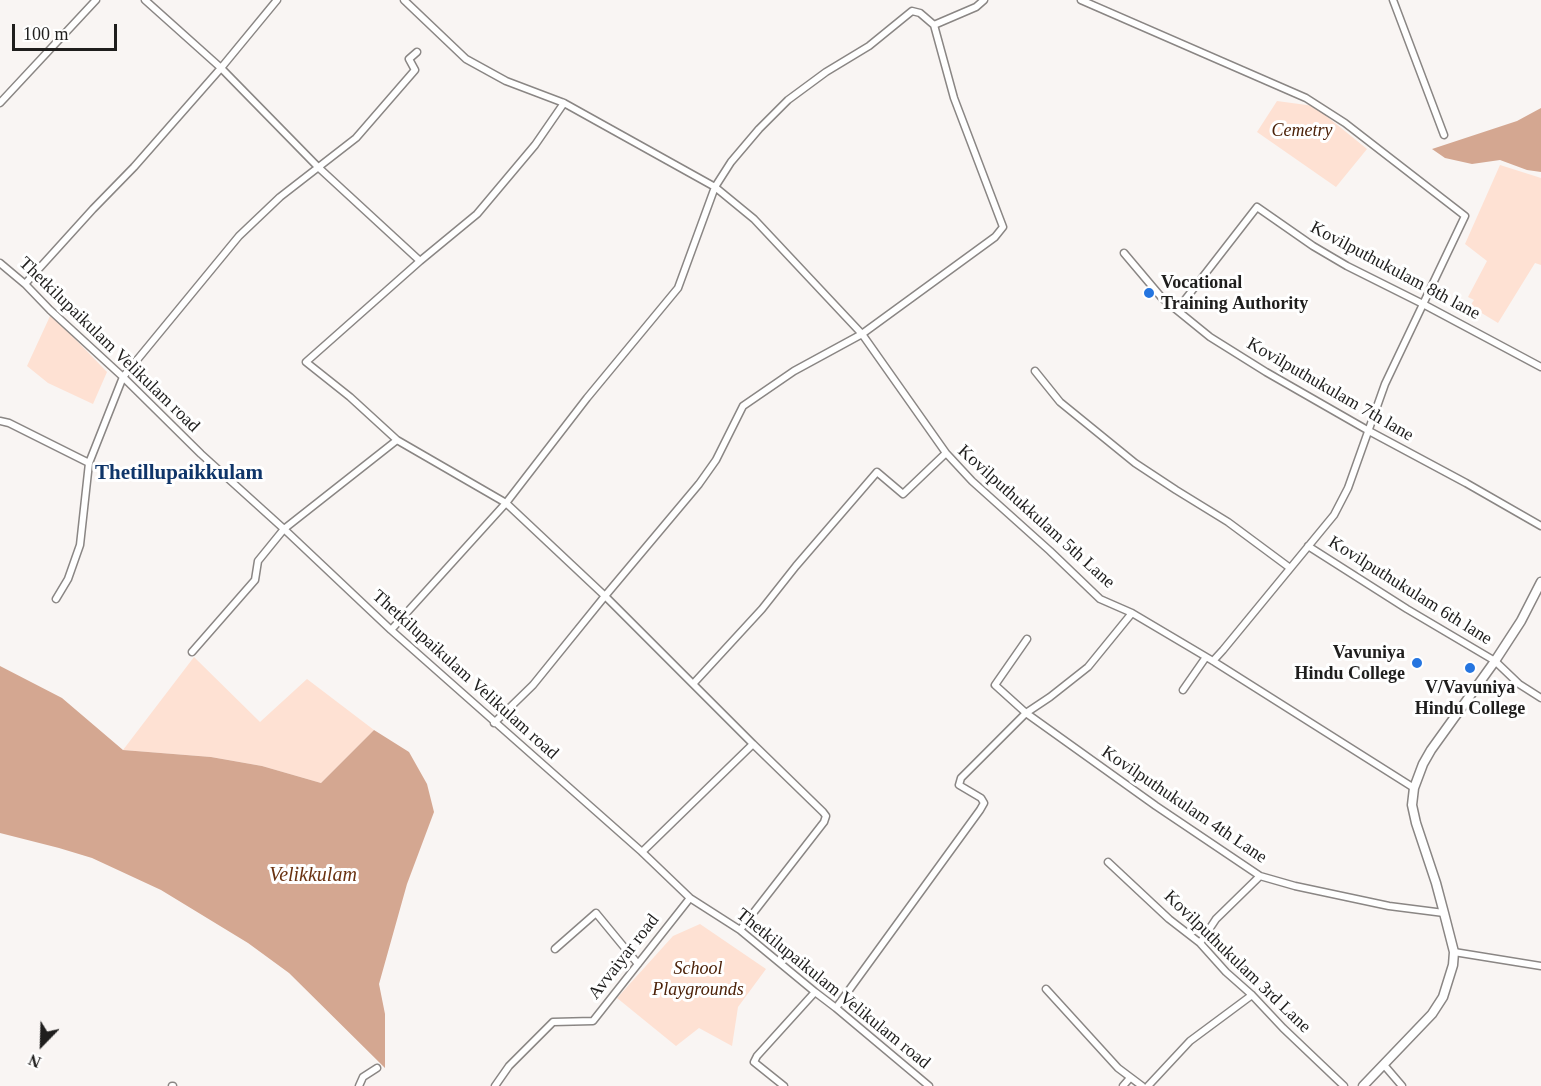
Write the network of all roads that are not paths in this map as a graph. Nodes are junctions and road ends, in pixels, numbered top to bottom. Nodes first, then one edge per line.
1 (96, 0) edge
2 (145, 0) edge
3 (277, 0) edge
4 (404, 0) edge
5 (984, 0) edge
6 (1081, 0) edge
7 (1393, 0) edge
8 (934, 26) junction
9 (417, 52) dead end
10 (221, 68) junction
11 (0, 103) edge
12 (564, 103) junction
13 (1444, 135) dead end
14 (318, 167) junction
15 (715, 187) junction
16 (1124, 253) dead end
17 (420, 261) junction
18 (0, 263) edge
19 (26, 284) junction
20 (1423, 303) junction
21 (1177, 310) junction
22 (862, 334) junction
23 (1541, 367) edge
24 (1035, 371) dead end
25 (123, 377) junction
26 (0, 421) edge
27 (1369, 431) junction
28 (397, 440) junction
29 (946, 453) junction
30 (88, 463) junction
31 (506, 502) junction
32 (1541, 526) edge
33 (284, 529) junction
34 (1308, 546) junction
35 (1290, 568) junction
36 (1541, 582) edge
37 (605, 596) junction
38 (56, 599) dead end
39 (1132, 613) junction
40 (391, 630) junction
41 (1027, 639) dead end
42 (192, 652) dead end
43 (1209, 659) junction
44 (1495, 662) junction
45 (693, 684) junction
46 (1183, 690) dead end
47 (1541, 698) edge
48 (1026, 713) junction
49 (494, 723) junction
50 (753, 744) junction
51 (1414, 788) junction
52 (642, 852) junction
53 (1108, 861) dead end
54 (1260, 876) junction
55 (690, 898) junction
56 (1444, 913) junction
57 (740, 930) junction
58 (1200, 943) junction
59 (555, 949) dead end
60 (1454, 952) junction
61 (638, 964) junction
62 (1541, 966) edge
63 (1046, 989) dead end
64 (815, 992) junction
65 (1252, 995) junction
66 (836, 1008) junction
67 (1384, 1065) junction
68 (377, 1068) dead end
69 (1130, 1078) junction
70 (359, 1086) edge
71 (495, 1086) edge
72 (784, 1086) edge
73 (929, 1086) edge
74 (1123, 1086) edge
75 (1142, 1086) edge
76 (1148, 1086) edge
77 (1344, 1086) edge
78 (1363, 1086) edge
79 (1402, 1086) edge

1 - 11 street
2 - 10 street
3 - 10 street
4 - 12 street
5 - 8 street
6 - 20 street
7 - 13 street
8 - 15 street
8 - 22 street
9 - 14 street
10 - 14 street
10 - 19 street
12 - 15 street
12 - 17 street
14 - 17 street
14 - 25 street
15 - 22 street
15 - 31 street
16 - 21 street, Kovilputhukulam 7th lane
17 - 28 street
18 - 19 street, Thetkilupaikulam Velikulam road
19 - 25 street, Thetkilupaikulam Velikulam road
20 - 21 street, Kovilputhukulam 8th lane
20 - 23 street, Kovilputhukulam 8th lane
20 - 27 street
21 - 27 street, Kovilputhukulam 7th lane
22 - 29 street
22 - 37 street
24 - 35 street
25 - 30 street
25 - 33 street, Thetkilupaikulam Velikulam road
26 - 30 street
27 - 32 street, Kovilputhukulam 7th lane
27 - 34 street
28 - 31 street
28 - 33 street
29 - 39 street, Kovilputhukkulam 5th Lane
29 - 45 street, Kovilputhukkulam 5th Lane
30 - 38 street
31 - 37 street
31 - 40 street
33 - 40 street, Thetkilupaikulam Velikulam road
33 - 42 street
34 - 35 street
34 - 44 street, Kovilputhukulam 6th lane
35 - 43 street
36 - 44 street
37 - 45 street
37 - 49 street
39 - 43 street, Kovilputhukkulam 5th Lane
39 - 48 street
40 - 49 street, Thetkilupaikulam Velikulam road
41 - 48 street, Kovilputhukulam 4th Lane
43 - 46 street
43 - 51 street, Kovilputhukkulam 5th Lane
44 - 47 street, Kovilputhukulam 6th lane
44 - 51 street
45 - 50 street
48 - 54 street, Kovilputhukulam 4th Lane
48 - 66 street
49 - 52 street, Thetkilupaikulam Velikulam road
50 - 52 street
50 - 57 street
51 - 56 street
52 - 55 street, Thetkilupaikulam Velikulam road
53 - 58 street, Kovilputhukulam 3rd Lane
54 - 56 street, Kovilputhukulam 4th Lane
54 - 58 street
55 - 57 street, Thetkilupaikulam Velikulam road
55 - 61 street, Avvaiyar road
56 - 60 street
57 - 64 street, Thetkilupaikulam Velikulam road
58 - 65 street, Kovilputhukulam 3rd Lane
59 - 61 street
60 - 62 street
60 - 67 street
61 - 71 street, Avvaiyar road
63 - 69 street
64 - 66 street, Thetkilupaikulam Velikulam road
64 - 72 street
65 - 76 street
65 - 77 street, Kovilputhukulam 3rd Lane
66 - 73 street, Thetkilupaikulam Velikulam road
67 - 78 street
67 - 79 street
68 - 70 street
69 - 74 street
69 - 75 street

